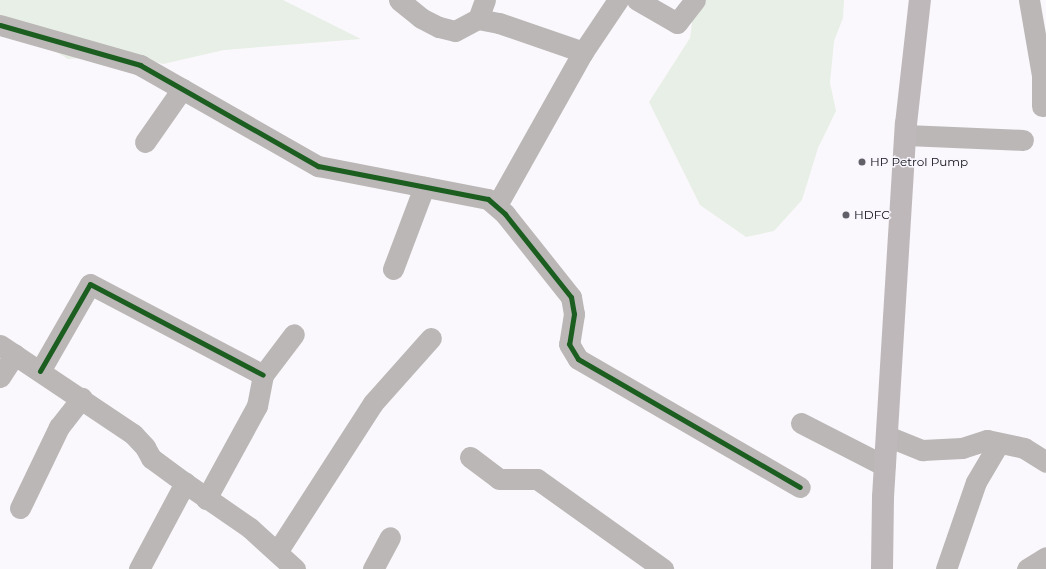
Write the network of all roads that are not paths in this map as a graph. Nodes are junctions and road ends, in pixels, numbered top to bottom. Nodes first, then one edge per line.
1 (399, 0) edge
2 (618, 0) edge
3 (637, 0) edge
4 (695, 0) edge
5 (920, 0) edge
6 (1029, 0) edge
7 (482, 9) edge
8 (0, 25) edge
9 (583, 52) junction
10 (182, 89) junction
11 (1042, 106) dead end
12 (906, 135) junction
13 (1022, 140) dead end
14 (145, 142) dead end
15 (424, 187) junction
16 (496, 205) junction
17 (394, 269) dead end
18 (294, 334) dead end
19 (431, 338) dead end
20 (7, 350) edge
21 (40, 371) junction
22 (263, 375) junction
23 (0, 377) edge
24 (82, 398) junction
25 (801, 423) dead end
26 (887, 436) junction
27 (999, 443) junction
28 (470, 457) dead end
29 (1046, 462) edge
30 (885, 466) junction
31 (185, 483) junction
32 (800, 487) dead end
33 (206, 499) junction
34 (20, 508) dead end
35 (390, 537) dead end
36 (277, 552) junction
37 (1046, 557) edge
38 (139, 569) edge
39 (295, 569) edge
40 (373, 569) edge
41 (663, 569) edge
42 (882, 569) edge
43 (946, 569) edge
44 (1027, 569) edge

1 - 7 street
2 - 9 street
3 - 4 street
5 - 12 main road
6 - 11 street
7 - 9 street
8 - 10 street
9 - 16 street
10 - 14 street
10 - 15 street
12 - 13 street
12 - 26 main road
15 - 16 street
15 - 17 street
16 - 32 street
18 - 22 street
19 - 36 street
20 - 21 street
20 - 23 street
21 - 22 street
21 - 24 street
22 - 33 street
24 - 31 street
24 - 34 street
25 - 30 street
26 - 27 street
26 - 30 main road
27 - 29 street
27 - 43 street
28 - 41 street
30 - 42 main road
31 - 33 street
31 - 38 street
33 - 36 street
35 - 40 street
36 - 39 street
37 - 44 street

